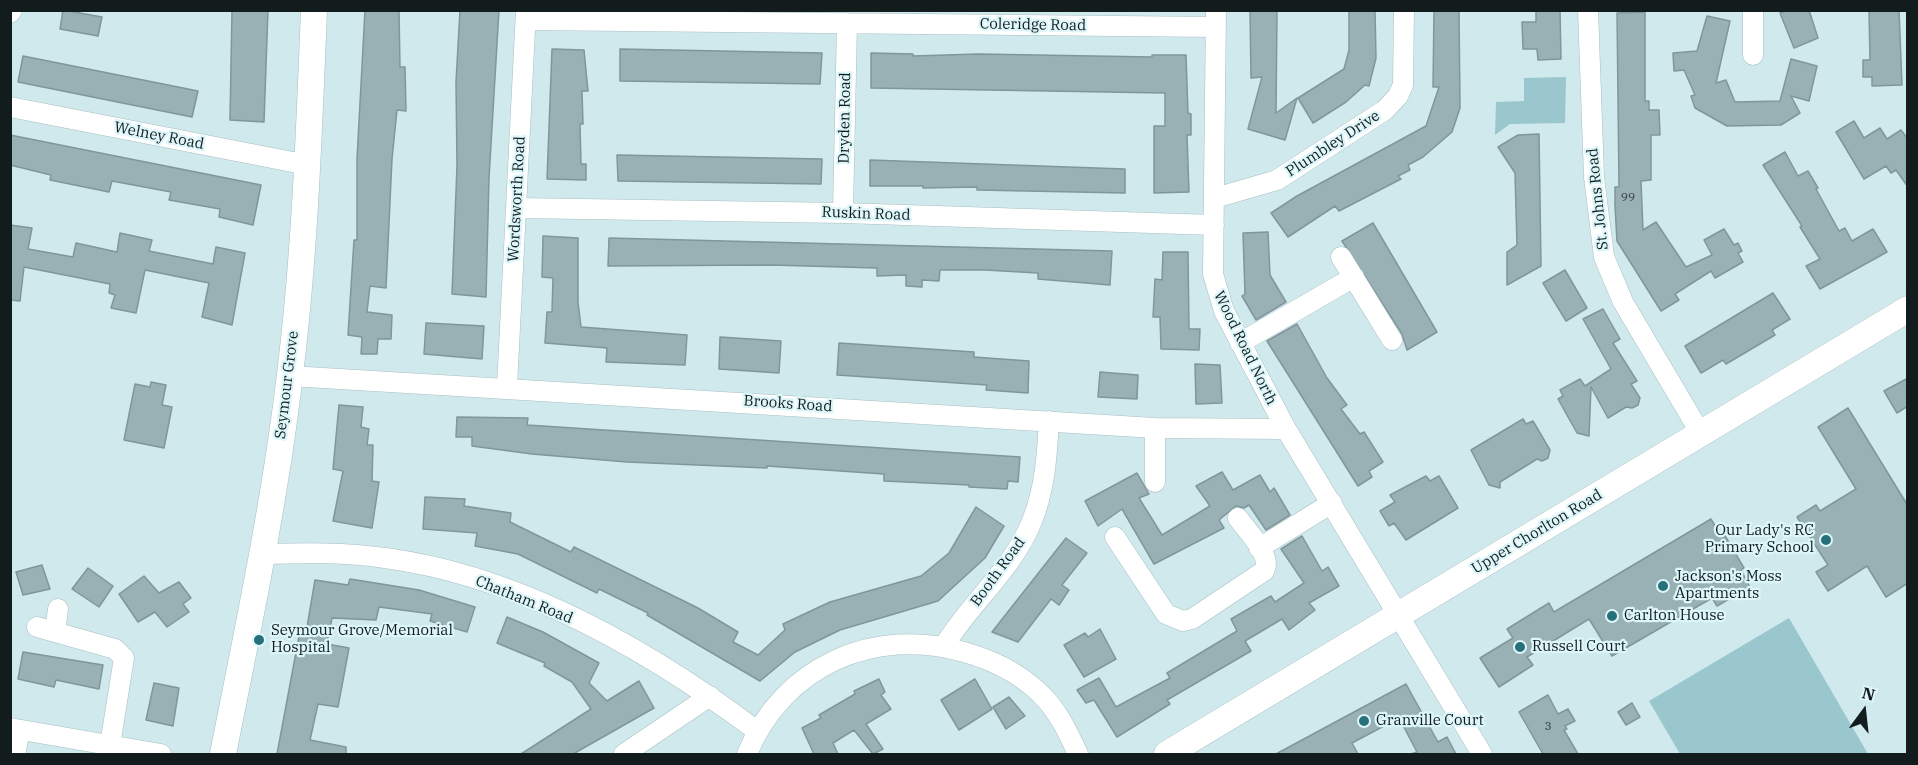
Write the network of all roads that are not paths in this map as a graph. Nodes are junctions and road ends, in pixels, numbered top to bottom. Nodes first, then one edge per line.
1 (314, 10) edge
2 (1404, 10) edge
3 (1588, 10) edge
4 (1753, 10) edge
5 (526, 15) edge
6 (872, 17) edge
7 (1216, 19) edge
8 (847, 23) junction
9 (1753, 55) dead end
10 (10, 107) edge
11 (308, 165) junction
12 (1215, 198) junction
13 (517, 208) junction
14 (843, 213) junction
15 (1214, 225) junction
16 (1341, 257) dead end
17 (1354, 278) junction
18 (1908, 309) edge
19 (1392, 340) dead end
20 (1240, 343) junction
21 (290, 376) junction
22 (507, 387) junction
23 (1049, 421) junction
24 (1155, 428) junction
25 (1286, 429) junction
26 (1701, 434) junction
27 (1155, 482) dead end
28 (1332, 503) junction
29 (1238, 518) dead end
30 (1115, 537) dead end
31 (1259, 548) junction
32 (263, 554) junction
33 (58, 609) dead end
34 (1399, 615) junction
35 (944, 646) junction
36 (710, 696) junction
37 (15, 729) edge
38 (756, 731) junction
39 (110, 745) junction
40 (15, 754) edge
41 (161, 754) edge
42 (223, 754) edge
43 (624, 754) edge
44 (747, 754) edge
45 (1078, 754) edge
46 (1167, 754) edge
47 (1482, 754) edge

1 - 11 main road, Seymour Grove
2 - 12 street, Plumbley Drive
3 - 26 street, St. Johns Road
4 - 9 street
5 - 8 street, Coleridge Road
5 - 13 street, Wordsworth Road
6 - 7 street, Coleridge Road
6 - 8 street, Coleridge Road
7 - 12 street, Wood Road North
8 - 14 street, Dryden Road
10 - 11 street, Welney Road
11 - 21 main road, Seymour Grove
12 - 15 street, Wood Road North
13 - 14 street, Ruskin Road
13 - 22 street, Wordsworth Road
14 - 15 street, Ruskin Road
15 - 20 street, Wood Road North
16 - 17 street
17 - 19 street
17 - 20 street
18 - 26 main road, Upper Chorlton Road
20 - 25 street, Wood Road North
21 - 22 street, Brooks Road
21 - 32 main road, Seymour Grove
22 - 23 street, Brooks Road
23 - 24 street, Brooks Road
23 - 35 street, Booth Road
24 - 25 street, Brooks Road
24 - 27 street
25 - 28 street, Wood Road North
26 - 34 main road, Upper Chorlton Road
28 - 31 street
28 - 34 street, Wood Road North
29 - 31 street
30 - 31 street
32 - 36 street, Chatham Road
32 - 42 main road, Seymour Grove
33 - 39 street
34 - 46 main road, Upper Chorlton Road
34 - 47 street, Wood Road North
35 - 38 street
35 - 45 street
36 - 38 street, Chatham Road
36 - 43 street
37 - 39 street
37 - 40 street
38 - 44 street
39 - 41 street

